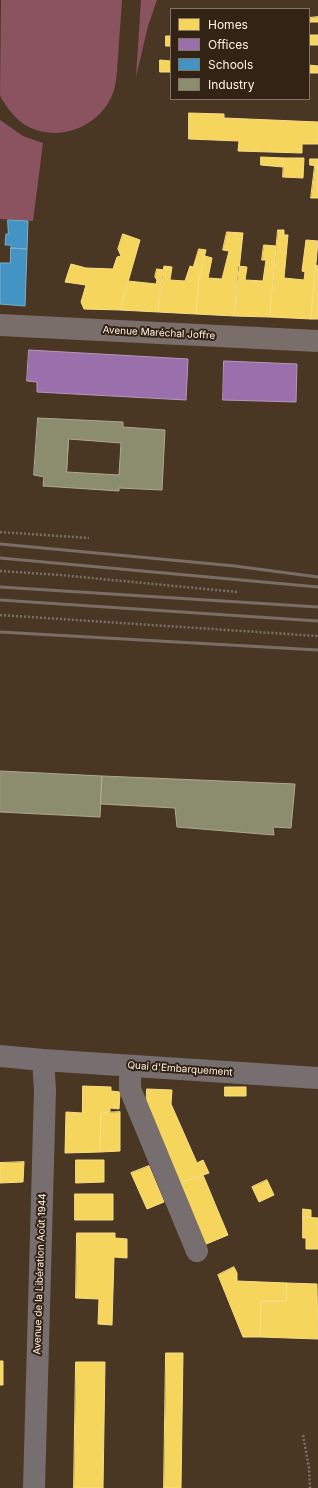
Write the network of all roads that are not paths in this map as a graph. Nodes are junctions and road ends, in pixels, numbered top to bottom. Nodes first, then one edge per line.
1 (0, 325) edge
2 (318, 341) edge
3 (0, 1056) edge
4 (43, 1060) junction
5 (130, 1066) junction
6 (318, 1078) edge
7 (197, 1251) dead end
8 (34, 1488) edge

1 - 2 main road, Avenue Maréchal Joffre
3 - 4 street, Quai d'Embarquement
4 - 5 street, Quai d'Embarquement
4 - 8 street, Avenue de la Libération Août 1944
5 - 6 street, Quai d'Embarquement
5 - 7 street

